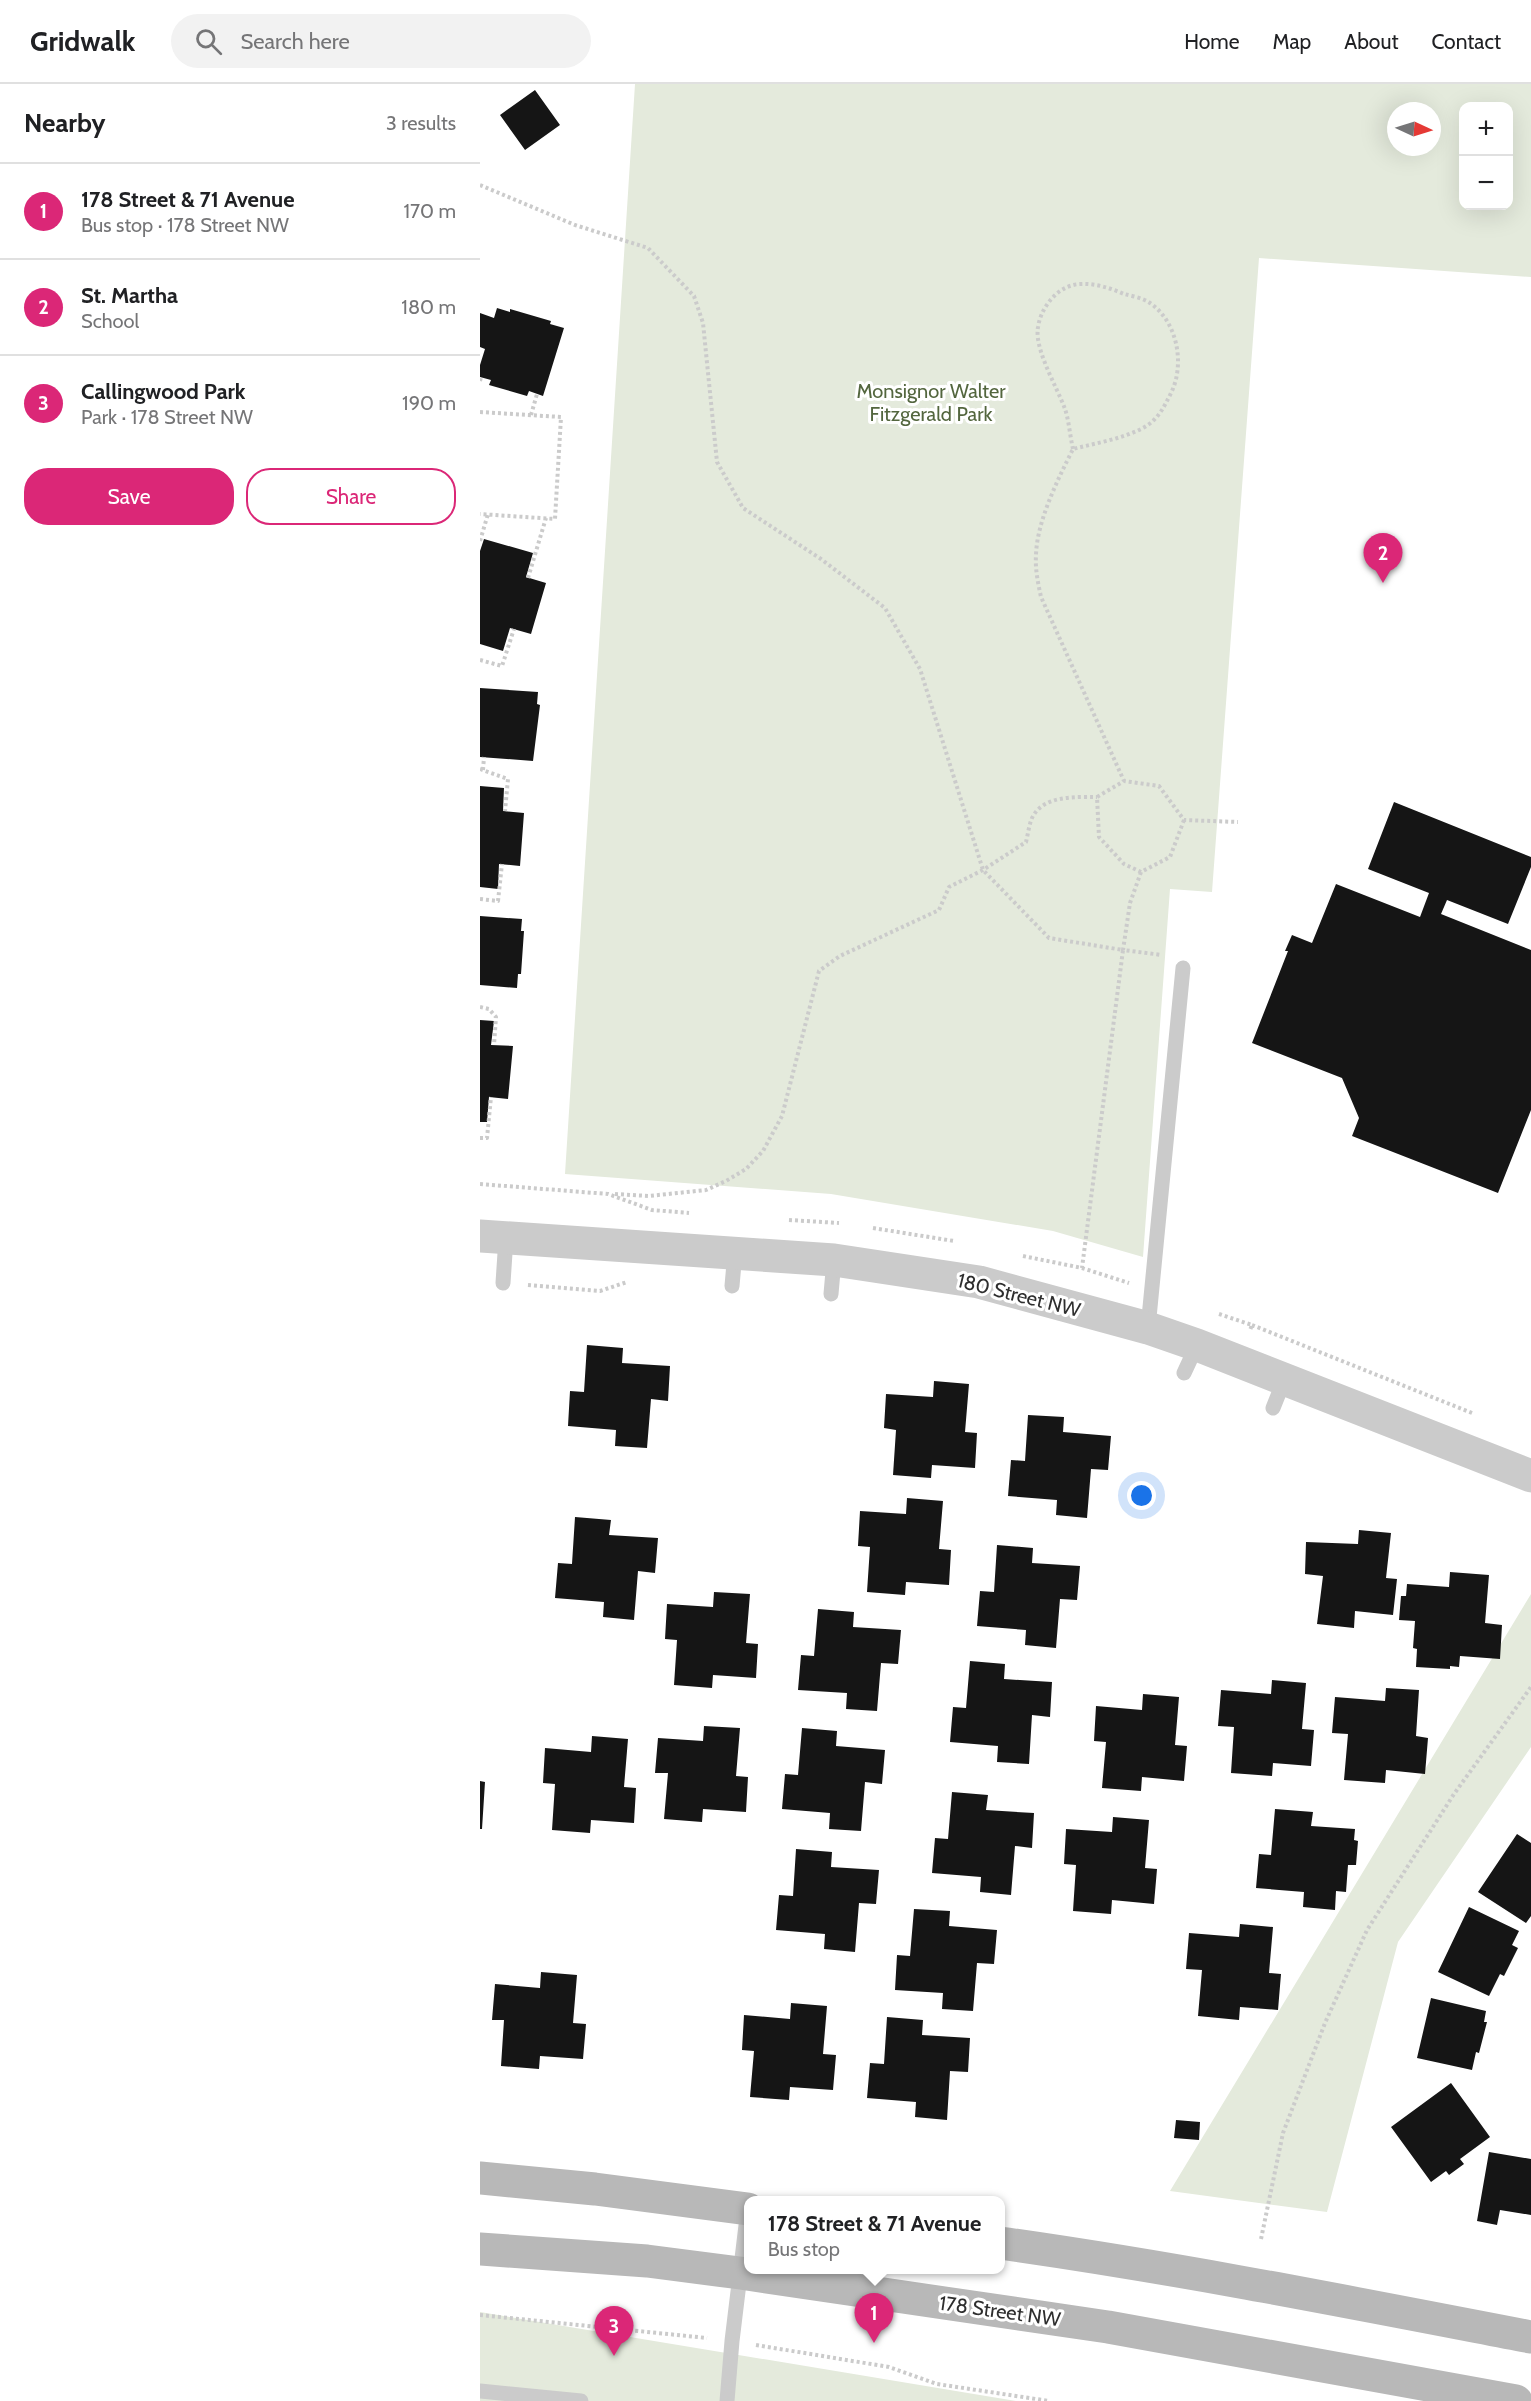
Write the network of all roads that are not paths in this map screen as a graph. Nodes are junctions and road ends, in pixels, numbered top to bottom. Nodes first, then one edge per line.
1 (1183, 968) dead end
2 (493, 1237) edge
3 (735, 1252) junction
4 (834, 1260) junction
5 (503, 1283) road end
6 (732, 1286) dead end
7 (831, 1294) dead end
8 (1148, 1328) junction
9 (1285, 1378) junction
10 (1274, 1408) dead end
11 (1531, 1476) edge
12 (480, 2178) edge
13 (744, 2208) edge
14 (744, 2241) edge
15 (1005, 2245) edge
16 (480, 2249) edge
17 (740, 2273) junction
18 (744, 2274) edge
19 (747, 2274) edge
20 (1531, 2337) edge
21 (480, 2391) edge
22 (581, 2401) edge
23 (727, 2401) edge
24 (1516, 2401) edge

1 - 8 lane
2 - 3 street, 180 Street NW
2 - 5 lane
3 - 4 street, 180 Street NW
3 - 6 lane
4 - 7 lane
4 - 8 street, 180 Street NW
8 - 9 street, 180 Street NW
9 - 10 lane
9 - 11 street, 180 Street NW
12 - 13 main road
14 - 17 lane
15 - 20 main road
16 - 17 main road, 178 Street NW
17 - 18 main road, 178 Street NW
17 - 23 lane
19 - 24 main road, 178 Street NW
21 - 22 lane

